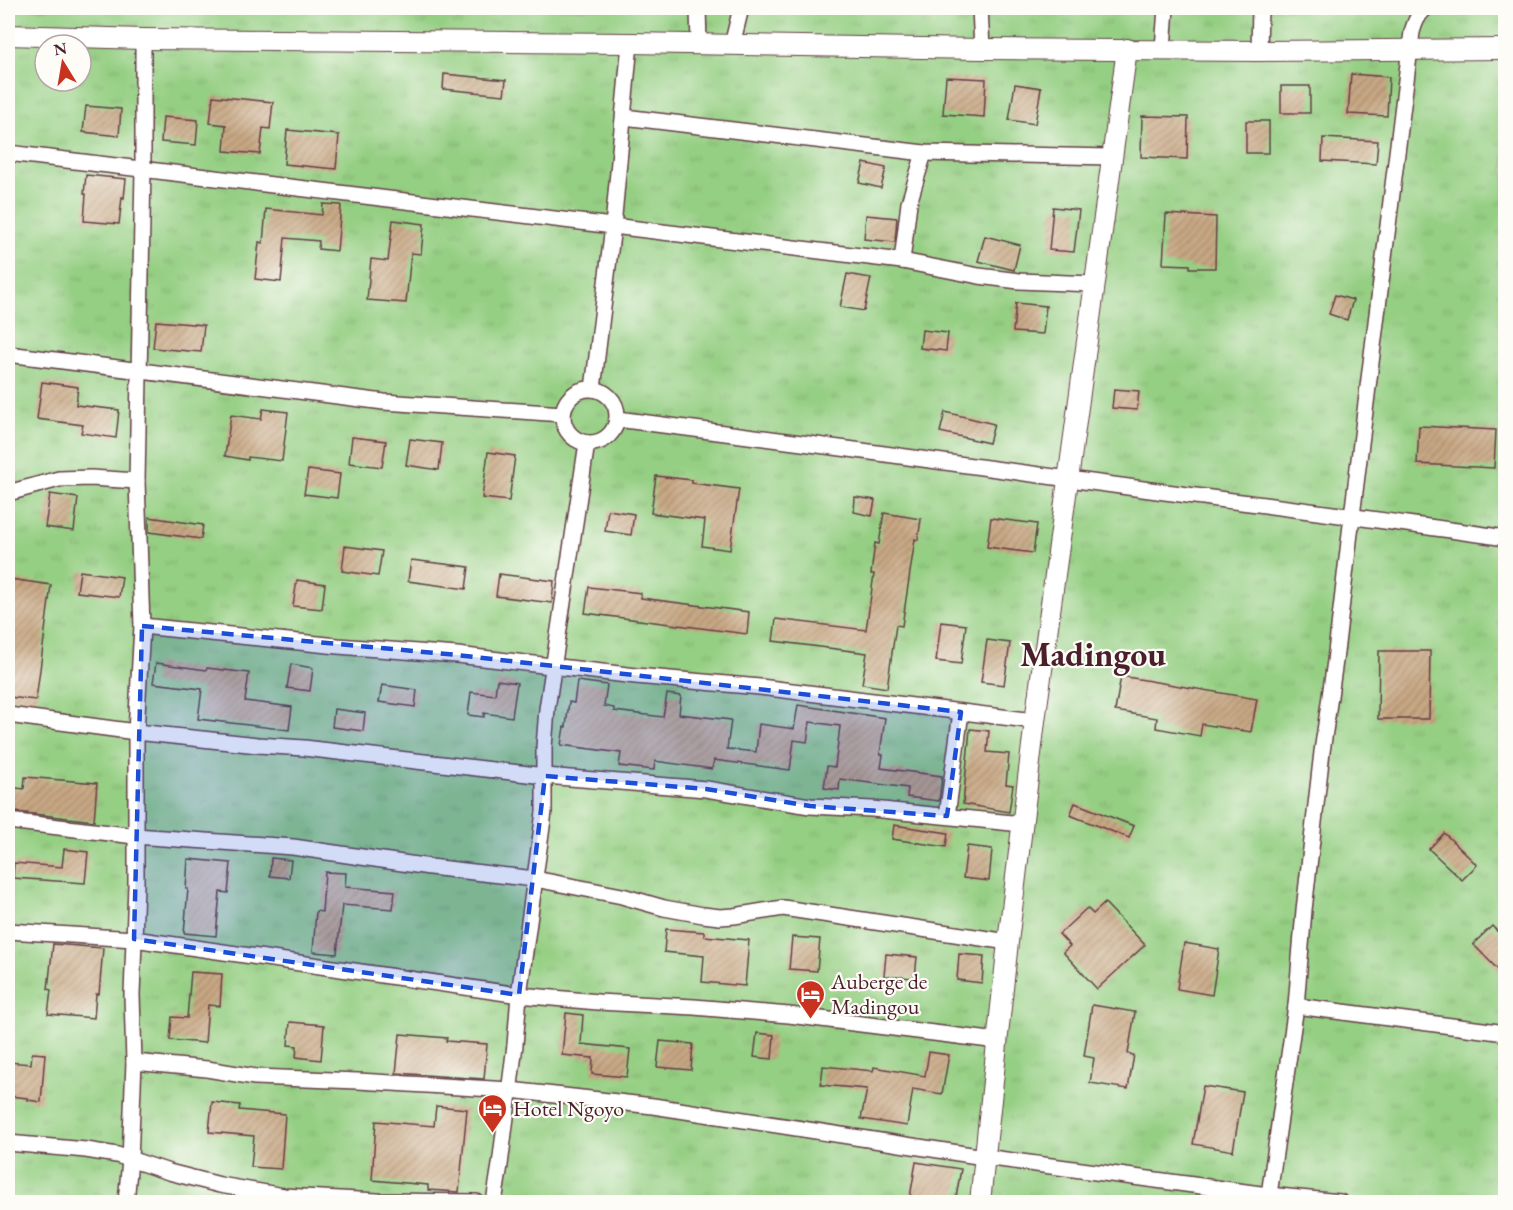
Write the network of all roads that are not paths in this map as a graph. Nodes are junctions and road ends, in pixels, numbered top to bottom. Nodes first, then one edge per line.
1 (698, 8) edge
2 (741, 8) edge
3 (980, 8) edge
4 (1166, 8) edge
5 (1260, 8) edge
6 (1426, 8) edge
7 (8, 35) edge
8 (143, 39) junction
9 (630, 43) junction
10 (699, 44) junction
11 (732, 45) junction
12 (982, 49) junction
13 (1127, 49) junction
14 (1163, 49) junction
15 (1506, 49) edge
16 (1410, 50) junction
17 (1258, 51) junction
18 (624, 117) junction
19 (8, 153) edge
20 (924, 153) junction
21 (1111, 157) junction
22 (142, 169) junction
23 (613, 226) junction
24 (902, 261) junction
25 (1094, 284) junction
26 (8, 354) edge
27 (138, 370) junction
28 (593, 390) junction
29 (563, 414) junction
30 (617, 419) junction
31 (586, 443) junction
32 (1069, 478) junction
33 (137, 481) junction
34 (8, 493) edge
35 (1352, 516) junction
36 (1506, 538) edge
37 (142, 626) junction
38 (553, 665) junction
39 (961, 712) junction
40 (8, 715) edge
41 (1035, 721) junction
42 (136, 732) junction
43 (545, 776) junction
44 (947, 816) junction
45 (8, 821) edge
46 (1022, 824) junction
47 (135, 836) junction
48 (535, 879) junction
49 (8, 931) edge
50 (134, 939) junction
51 (1008, 942) junction
52 (519, 995) junction
53 (1296, 1006) junction
54 (1506, 1033) edge
55 (998, 1041) junction
56 (134, 1062) junction
57 (510, 1090) junction
58 (8, 1143) edge
59 (984, 1158) junction
60 (130, 1160) junction
61 (1268, 1199) edge
62 (126, 1203) edge
63 (477, 1203) edge
64 (494, 1203) edge
65 (980, 1203) edge
66 (1340, 1203) edge

1 - 10 street
2 - 11 street
3 - 12 street
4 - 14 street
5 - 17 street
6 - 16 street
7 - 8 street
8 - 9 street
8 - 22 street
9 - 10 street
9 - 18 street
10 - 11 street
11 - 12 street
12 - 13 street
13 - 14 street
13 - 21 street
14 - 17 street
15 - 16 street
16 - 17 street
16 - 35 street
18 - 20 street
18 - 23 street
19 - 22 street
20 - 21 street
20 - 24 street
21 - 25 street
22 - 23 street
22 - 27 street
23 - 24 street
23 - 28 street
24 - 25 street
25 - 32 street
26 - 27 street
27 - 29 street
27 - 33 street
28 - 29 street
28 - 30 street
29 - 31 street
30 - 31 street
30 - 32 street
31 - 38 street
32 - 35 street
32 - 41 street
33 - 34 street
33 - 37 street
35 - 36 street
35 - 53 street
37 - 38 street
37 - 42 street
38 - 39 street
38 - 43 street
39 - 41 street
39 - 44 street
40 - 42 street
41 - 46 street
42 - 43 street
42 - 47 street
43 - 44 street
43 - 48 street
44 - 46 street
45 - 47 street
46 - 51 street
47 - 48 street
47 - 50 street
48 - 51 street
48 - 52 street
49 - 50 street
50 - 52 street
50 - 56 street
51 - 55 street
52 - 55 street
52 - 57 street
53 - 54 street
53 - 61 street
55 - 59 street
56 - 57 street
56 - 60 street
57 - 59 street
57 - 64 street
58 - 60 street
59 - 61 street
59 - 65 street
60 - 62 street
60 - 63 street
61 - 66 street

